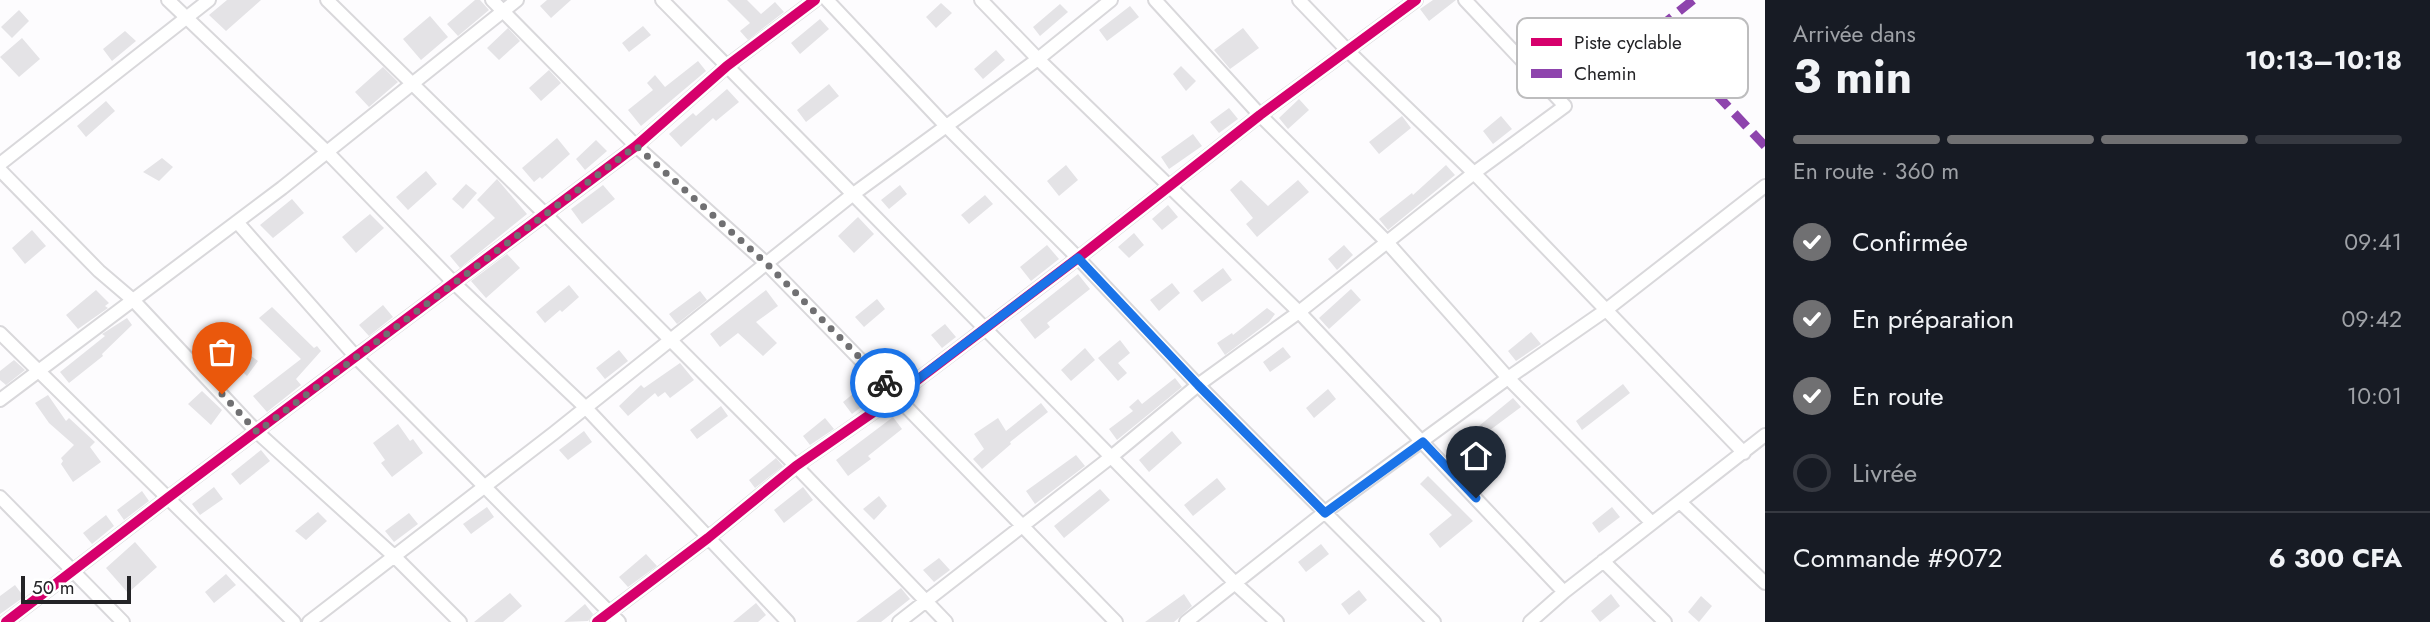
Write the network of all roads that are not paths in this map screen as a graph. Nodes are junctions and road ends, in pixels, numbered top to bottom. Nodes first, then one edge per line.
1 (168, 0) edge
2 (209, 0) edge
3 (327, 0) edge
4 (492, 0) edge
5 (517, 0) edge
6 (662, 0) edge
7 (816, 0) edge
8 (827, 0) edge
9 (981, 0) edge
10 (1111, 0) edge
11 (1156, 0) edge
12 (1299, 0) edge
13 (1416, 0) edge
14 (1465, 0) edge
15 (503, 11) junction
16 (187, 19) junction
17 (1347, 50) junction
18 (1517, 55) edge
19 (1038, 59) junction
20 (727, 66) junction
21 (413, 83) junction
22 (1557, 98) edge
23 (1260, 115) junction
24 (946, 126) junction
25 (636, 146) junction
26 (327, 152) junction
27 (0, 164) edge
28 (0, 170) edge
29 (1474, 173) junction
30 (1168, 186) junction
31 (1765, 186) edge
32 (852, 195) junction
33 (545, 214) junction
34 (237, 222) junction
35 (1386, 242) junction
36 (1078, 258) junction
37 (767, 264) junction
38 (454, 283) junction
39 (133, 300) junction
40 (1605, 310) junction
41 (1299, 312) junction
42 (983, 328) junction
43 (0, 333) edge
44 (671, 341) junction
45 (356, 357) junction
46 (38, 372) junction
47 (1508, 378) junction
48 (1198, 385) junction
49 (897, 395) junction
50 (0, 400) edge
51 (586, 408) junction
52 (257, 432) junction
53 (1764, 437) edge
54 (1423, 442) junction
55 (1744, 453) junction
56 (1111, 457) junction
57 (796, 466) junction
58 (485, 487) junction
59 (0, 497) edge
60 (169, 497) junction
61 (1680, 502) junction
62 (1325, 513) junction
63 (1652, 523) junction
64 (1023, 526) junction
65 (708, 538) junction
66 (394, 556) junction
67 (1603, 561) junction
68 (73, 571) junction
69 (1235, 583) junction
70 (1765, 583) edge
71 (1564, 592) junction
72 (926, 602) junction
73 (609, 612) junction
74 (6, 622) edge
75 (123, 622) edge
76 (294, 622) edge
77 (309, 622) edge
78 (460, 622) edge
79 (597, 622) edge
80 (619, 622) edge
81 (788, 622) edge
82 (899, 622) edge
83 (946, 622) edge
84 (1116, 622) edge
85 (1186, 622) edge
86 (1277, 622) edge
87 (1434, 622) edge
88 (1531, 622) edge
89 (1665, 622) edge

1 - 16 street
2 - 16 street
3 - 21 street
4 - 15 street
5 - 15 street
6 - 20 street
7 - 20 street
8 - 24 street
9 - 19 street
10 - 19 street
11 - 23 street
12 - 17 street
13 - 17 street
14 - 18 street
15 - 21 street
15 - 25 street
16 - 26 street
16 - 27 street
17 - 23 street
17 - 29 street
19 - 24 street
19 - 30 street
20 - 25 street
20 - 32 street
21 - 26 street
21 - 33 street
22 - 29 street
23 - 30 street
23 - 35 street
24 - 32 street
24 - 36 street
25 - 33 street
25 - 37 street
26 - 34 street
26 - 38 street
28 - 39 street
29 - 35 street
29 - 40 street
30 - 36 street
30 - 41 street
31 - 40 street
32 - 37 street
32 - 42 street
33 - 38 street
33 - 44 street
34 - 39 street
34 - 45 street
35 - 41 street
35 - 47 street
36 - 42 street
36 - 48 street
37 - 44 street
37 - 49 street
38 - 45 street
38 - 51 street
39 - 46 street
39 - 52 street
40 - 47 street
40 - 55 street
41 - 48 street
41 - 54 street
42 - 49 street
42 - 56 street
43 - 46 street
44 - 51 street
44 - 57 street
45 - 52 street
45 - 58 street
46 - 50 street
46 - 60 street
47 - 54 street
47 - 63 street
48 - 56 street
48 - 62 street
49 - 57 street
49 - 64 street
51 - 58 street
51 - 65 street
52 - 60 street
52 - 66 street
53 - 55 street
54 - 62 street
54 - 71 street
55 - 61 street
56 - 64 street
56 - 69 street
57 - 65 street
57 - 72 street
58 - 66 street
58 - 73 street
59 - 68 street
60 - 68 street
60 - 76 street
61 - 63 street
61 - 70 street
62 - 69 street
62 - 87 street
63 - 67 street
64 - 72 street
64 - 84 street
65 - 73 street
65 - 81 street
66 - 77 street
66 - 78 street
67 - 71 street
67 - 89 street
68 - 74 street
68 - 75 street
69 - 85 street
69 - 86 street
71 - 88 street
72 - 82 street
72 - 83 street
73 - 79 street
73 - 80 street

